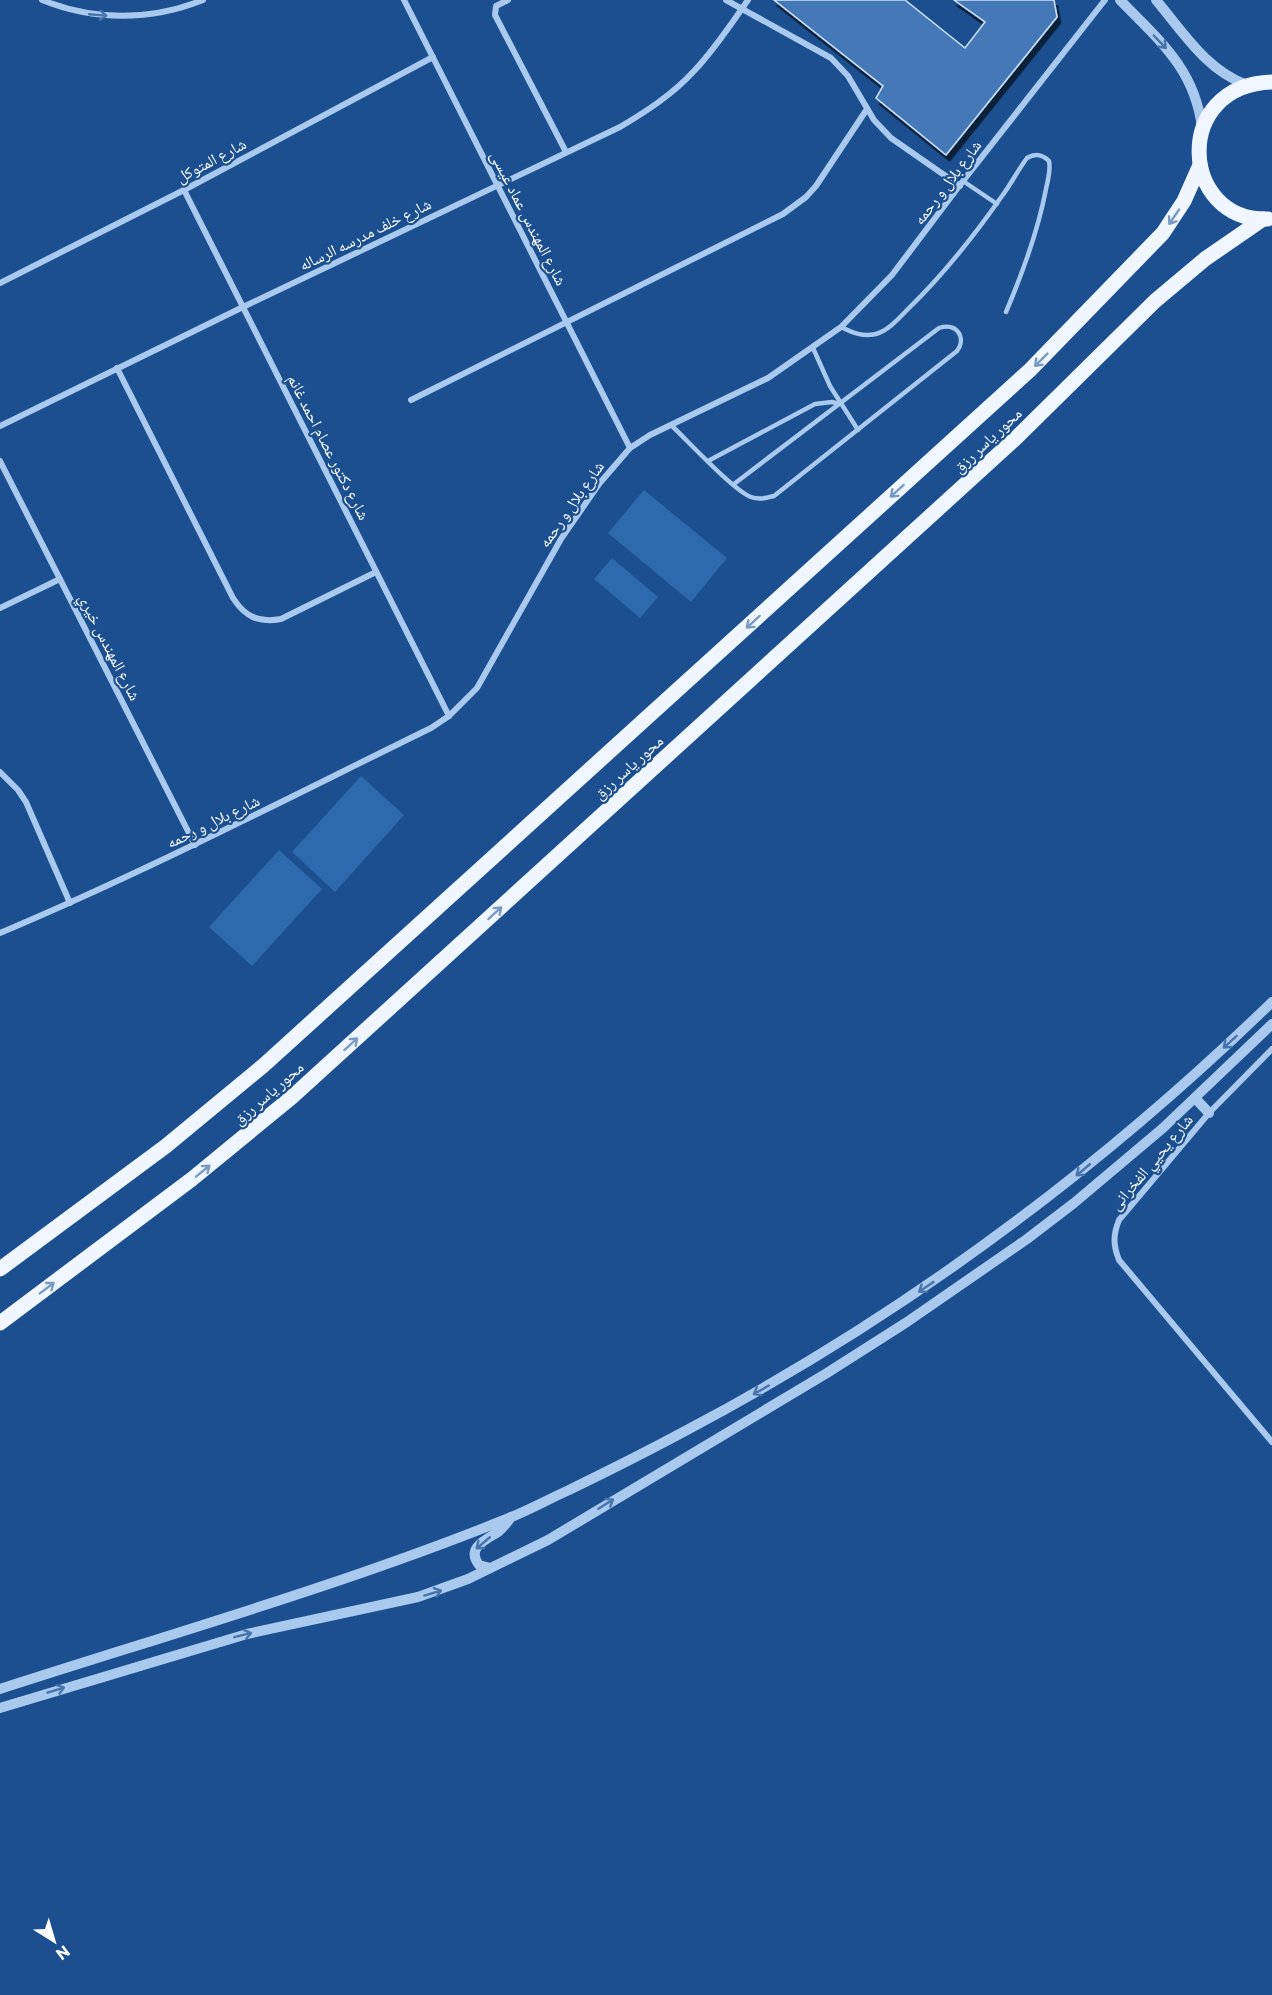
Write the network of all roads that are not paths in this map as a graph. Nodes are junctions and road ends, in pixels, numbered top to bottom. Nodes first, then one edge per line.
1 (42, 0) edge
2 (203, 0) edge
3 (404, 0) edge
4 (508, 0) edge
5 (726, 0) edge
6 (748, 0) edge
7 (1105, 0) edge
8 (1120, 0) edge
9 (1156, 0) edge
10 (742, 8) junction
11 (433, 57) junction
12 (1272, 82) edge
13 (1247, 85) junction
14 (867, 109) junction
15 (1202, 128) junction
16 (566, 152) junction
17 (1200, 165) junction
18 (962, 183) junction
19 (498, 185) junction
20 (184, 190) junction
21 (997, 204) junction
22 (1268, 219) edge
23 (0, 283) edge
24 (243, 307) junction
25 (1006, 312) dead end
26 (567, 323) junction
27 (841, 327) junction
28 (813, 348) junction
29 (117, 368) junction
30 (411, 400) dead end
31 (840, 404) junction
32 (671, 425) junction
33 (0, 426) edge
34 (858, 430) junction
35 (630, 448) junction
36 (0, 461) edge
37 (708, 461) junction
38 (734, 484) junction
39 (376, 572) junction
40 (60, 579) junction
41 (0, 608) edge
42 (449, 716) junction
43 (0, 772) edge
44 (195, 845) junction
45 (70, 903) junction
46 (0, 933) edge
47 (1272, 1002) edge
48 (1272, 1024) edge
49 (1272, 1048) edge
50 (1195, 1098) junction
51 (1209, 1113) junction
52 (0, 1269) edge
53 (0, 1323) edge
54 (1272, 1442) edge
55 (512, 1517) junction
56 (490, 1568) junction
57 (0, 1689) edge
58 (0, 1708) edge

1 -> 2 street
3 - 11 street, شارع المهندس عماد عيسى
4 - 16 street
5 - 10 street
6 - 10 street, شارع خلف مدرسه الرساله
7 - 18 street, شارع بلال و رحمه
8 -> 15 street
9 - 13 street
10 - 14 street
10 - 16 street, شارع خلف مدرسه الرساله
11 - 19 street, شارع المهندس عماد عيسى
11 - 20 street, شارع المتوكل
12 - 13 main road
13 - 15 main road
14 - 18 street
14 - 26 street
15 - 17 main road
16 - 19 street, شارع خلف مدرسه الرساله
17 - 22 main road
17 -> 52 main road, محور ياسر رزق
18 - 21 lane
18 - 27 street, شارع بلال و رحمه
19 - 24 street, شارع خلف مدرسه الرساله
19 - 26 street, شارع المهندس عماد عيسى
20 - 23 street, شارع المتوكل
20 - 24 street, شارع دكتور عصام احمد غانم
21 - 25 lane
21 - 27 lane
53 -> 22 main road, محور ياسر رزق
24 - 29 street, شارع خلف مدرسه الرساله
24 - 39 street, شارع دكتور عصام احمد غانم
26 - 30 street
26 - 35 street, شارع المهندس عماد عيسى
27 - 28 street, شارع بلال و رحمه
28 - 31 lane
28 - 32 street, شارع بلال و رحمه
29 - 33 street, شارع خلف مدرسه الرساله
29 - 39 street
31 - 34 lane
31 - 34 lane
31 - 37 lane
31 - 38 lane
32 - 35 street, شارع بلال و رحمه
32 - 37 lane
34 - 38 lane
35 - 42 street, شارع بلال و رحمه
36 - 40 street, شارع المهندس خيري
37 - 38 lane
39 - 42 street, شارع دكتور عصام احمد غانم
40 - 41 street
40 - 44 street, شارع المهندس خيري
42 - 44 street, شارع بلال و رحمه
43 - 45 street
44 - 45 street, شارع بلال و رحمه
45 - 46 street, شارع بلال و رحمه
47 -> 55 street
48 - 50 street
49 - 51 street, شارع يحيي الفخرانى
50 - 51 street
56 -> 50 street
51 - 54 street, شارع يحيي الفخرانى
55 -> 56 street
55 - 57 street
58 -> 56 street

